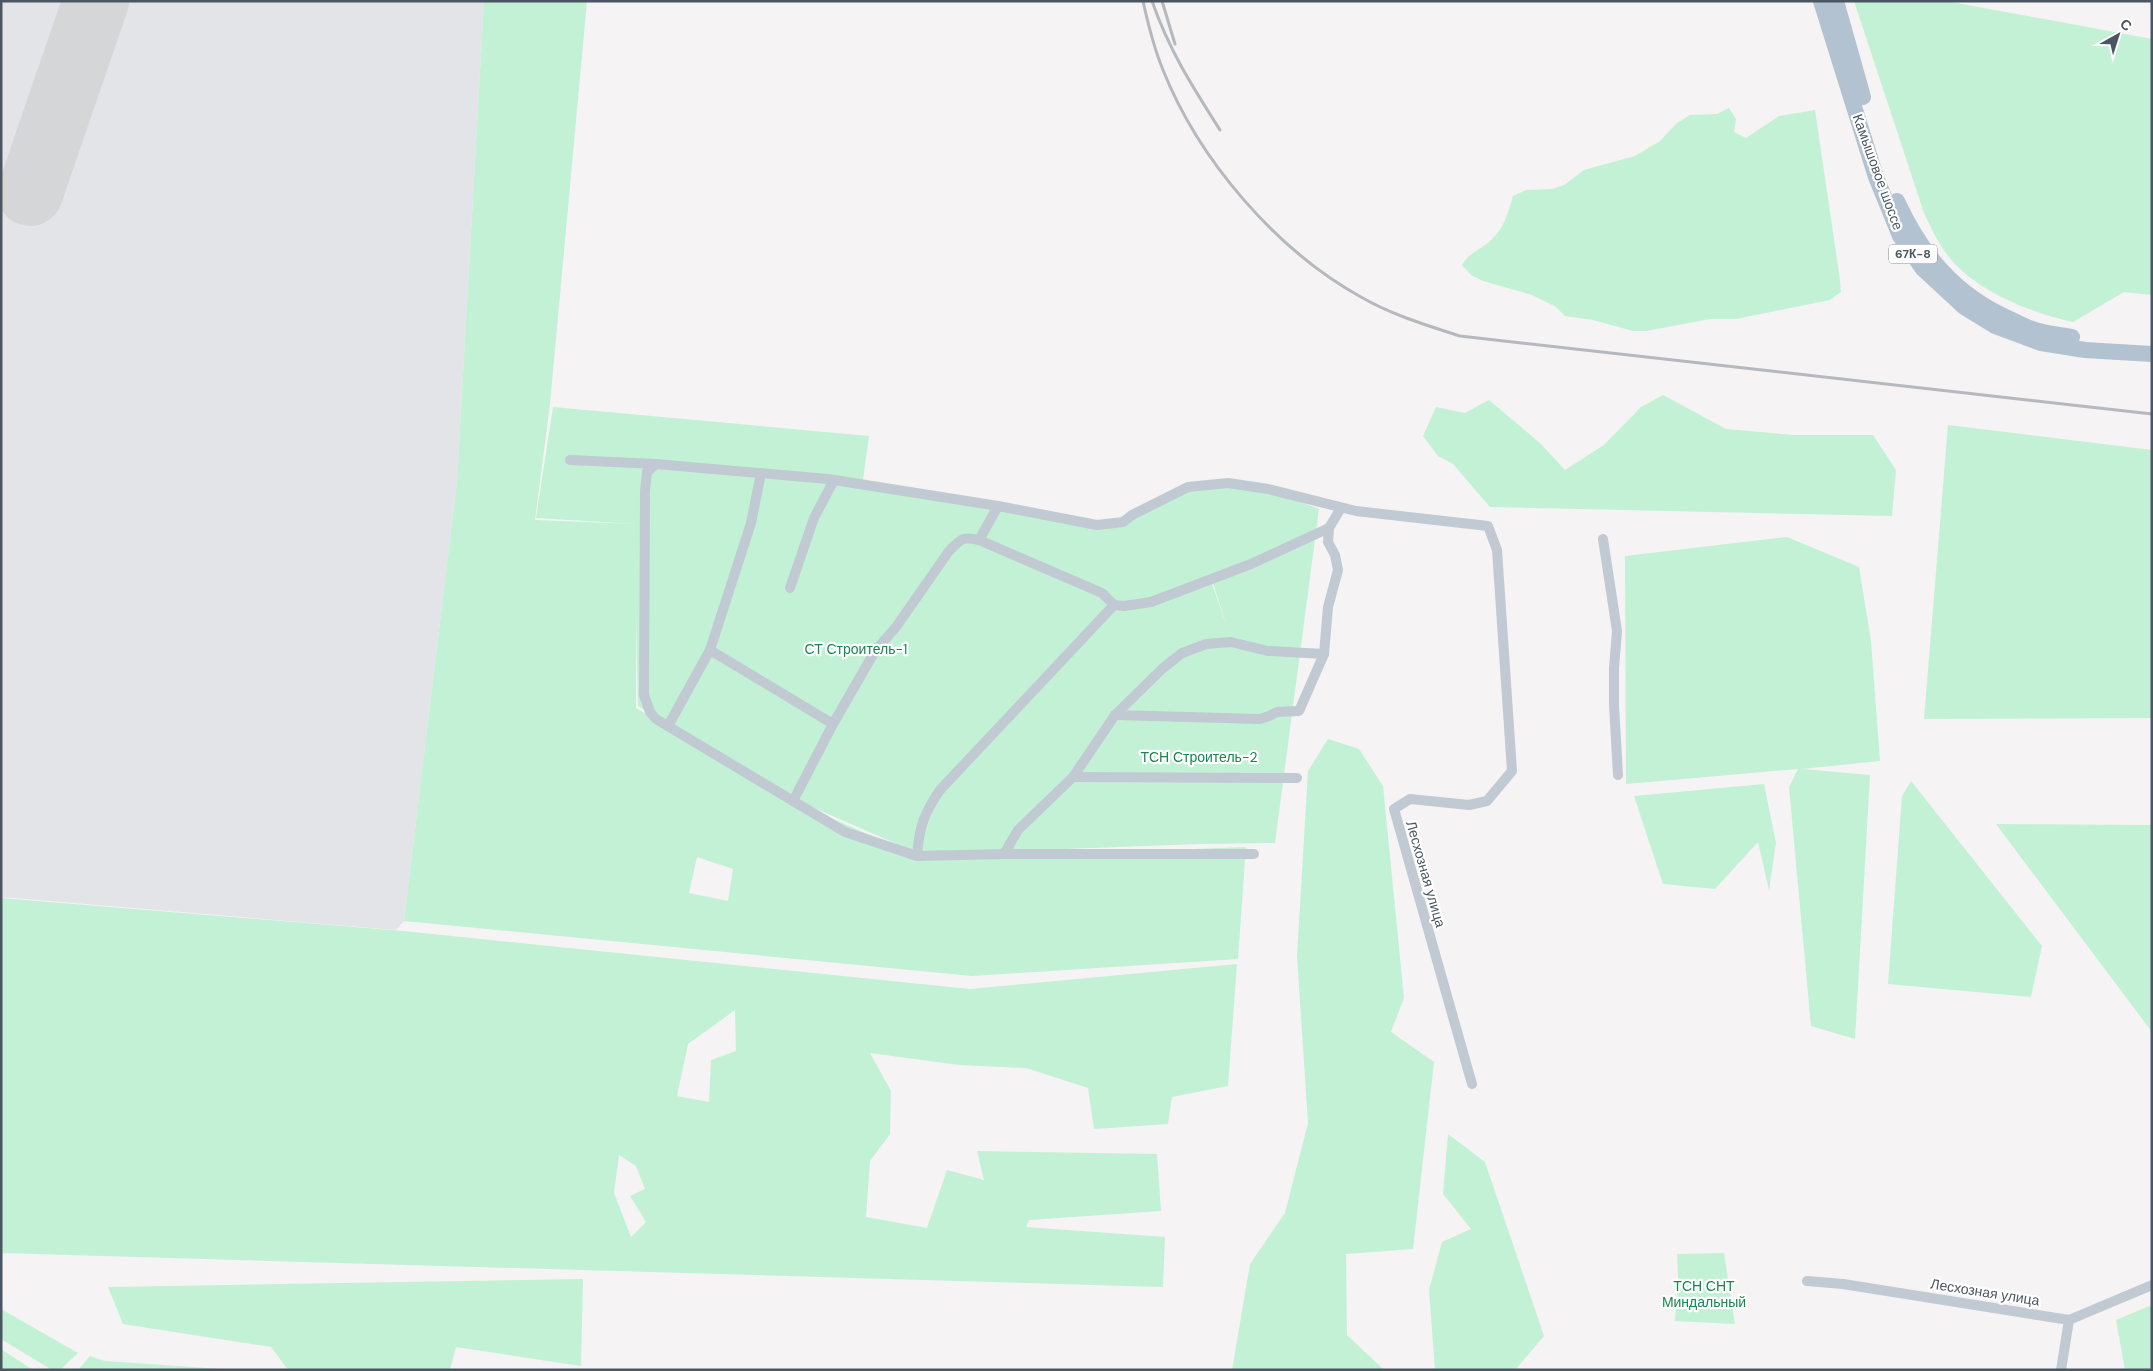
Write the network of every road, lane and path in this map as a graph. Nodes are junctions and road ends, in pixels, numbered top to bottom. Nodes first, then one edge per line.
1 (1821, 1) edge
2 (1836, 1) edge
3 (2152, 344) edge
4 (2152, 354) edge
5 (570, 460) dead end
6 (656, 464) junction
7 (761, 473) junction
8 (834, 480) junction
9 (998, 506) junction
10 (1341, 508) junction
11 (1328, 528) junction
12 (1603, 539) dead end
13 (979, 540) junction
14 (790, 588) dead end
15 (1114, 605) junction
16 (710, 650) junction
17 (1324, 654) junction
18 (1115, 715) junction
19 (833, 724) junction
20 (668, 726) junction
21 (1618, 775) dead end
22 (1073, 777) junction
23 (1297, 778) dead end
24 (793, 802) junction
25 (1004, 854) junction
26 (1254, 854) dead end
27 (918, 856) junction
28 (1472, 1084) dead end
29 (1808, 1281) dead end
30 (2152, 1285) edge
31 (2069, 1320) junction
32 (2061, 1370) edge

1 - 4 main road, Камышовое шоссе / 67К-8
2 - 3 main road, Камышовое шоссе / 67К-8
5 - 6 street
6 - 7 street
6 - 20 street
7 - 8 street
7 - 16 street
8 - 9 street
8 - 14 street
9 - 10 street
9 - 13 street
10 - 11 street
10 - 28 street, Лесхозная улица
11 - 15 street
11 - 17 street
12 - 21 street
13 - 15 street
13 - 19 street
15 - 27 street
16 - 19 street
16 - 20 street
17 - 18 street
17 - 18 street
18 - 22 street
19 - 24 street
20 - 24 street
22 - 23 street
22 - 25 street
24 - 27 street
25 - 26 street
25 - 27 street
29 - 31 street, Лесхозная улица
30 - 31 street
31 - 32 street

